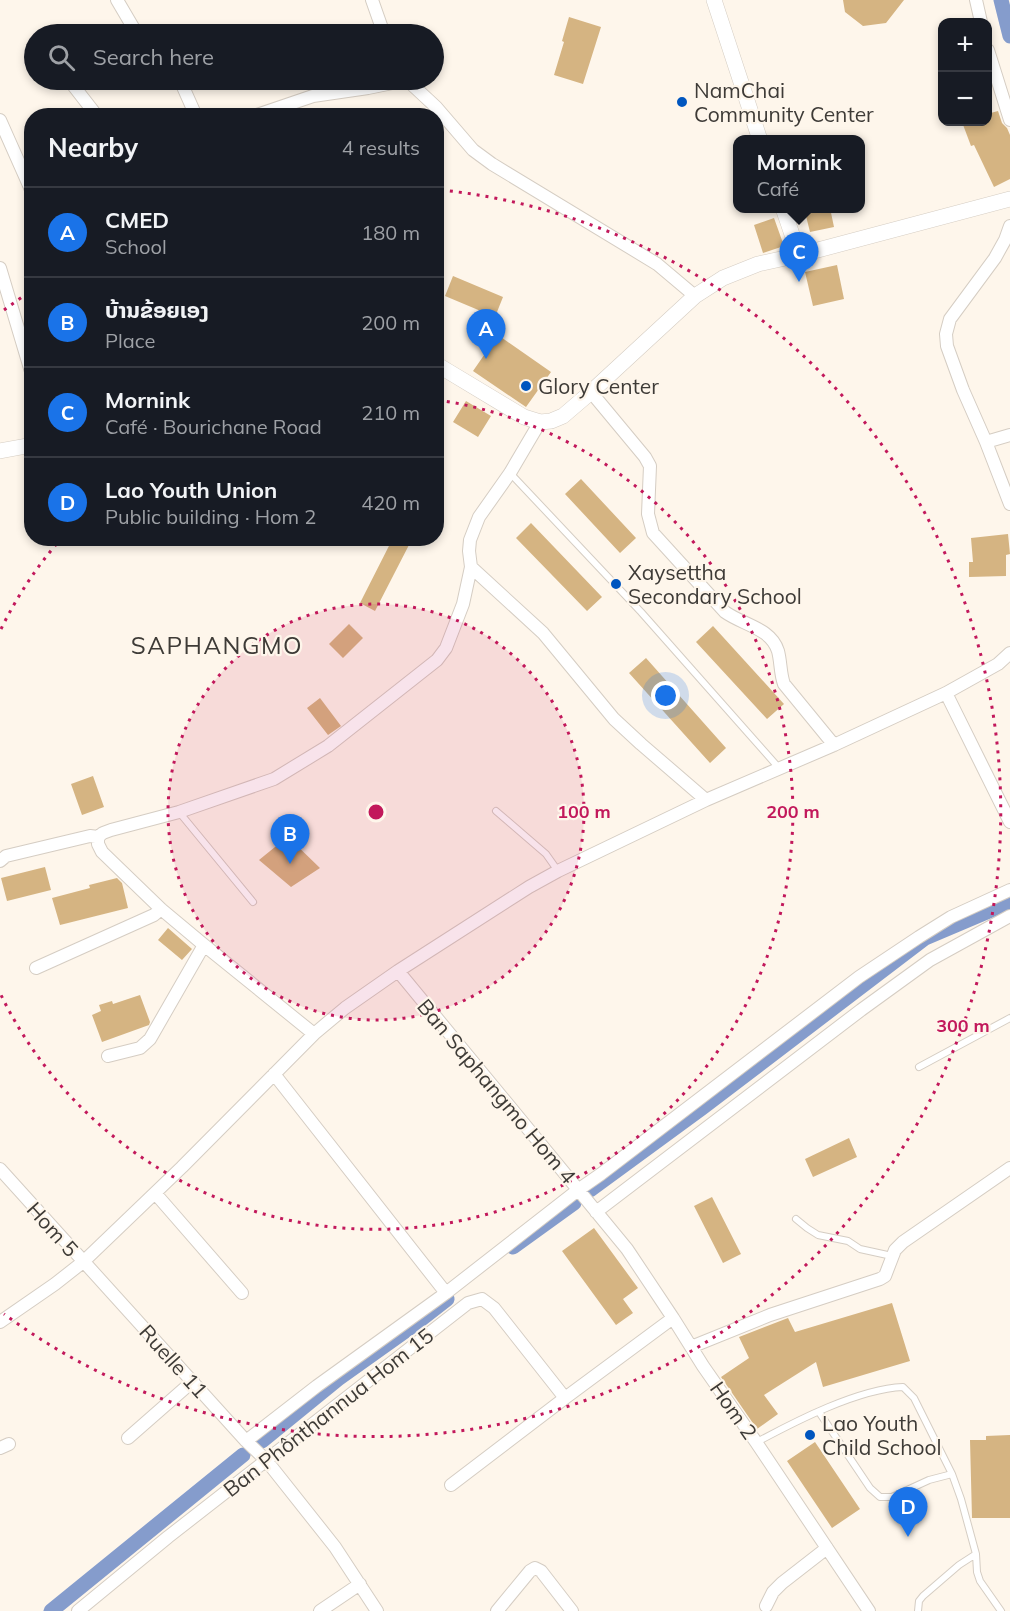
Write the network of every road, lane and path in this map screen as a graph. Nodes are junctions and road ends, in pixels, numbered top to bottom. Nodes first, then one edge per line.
1 (117, 0) edge
2 (372, 0) edge
3 (714, 0) edge
4 (976, 0) edge
5 (980, 18) edge
6 (130, 24) edge
7 (380, 24) edge
8 (992, 65) edge
9 (77, 90) edge
10 (184, 90) edge
11 (354, 90) edge
12 (418, 90) edge
13 (91, 108) edge
14 (192, 108) edge
15 (277, 108) edge
16 (437, 108) edge
17 (444, 116) edge
18 (0, 120) edge
19 (1010, 120) edge
20 (758, 135) edge
21 (24, 174) edge
22 (1009, 203) edge
23 (785, 213) edge
24 (1010, 226) edge
25 (799, 255) junction
26 (0, 268) edge
27 (695, 296) junction
28 (24, 348) edge
29 (444, 369) edge
30 (591, 392) junction
31 (540, 422) junction
32 (1010, 435) edge
33 (986, 442) junction
34 (24, 446) edge
35 (0, 451) edge
36 (510, 473) junction
37 (1010, 504) edge
38 (471, 567) junction
39 (1010, 653) edge
40 (946, 693) junction
41 (834, 745) junction
42 (779, 768) junction
43 (706, 800) junction
44 (179, 812) junction
45 (496, 812) dead end
46 (1010, 822) edge
47 (98, 837) junction
48 (0, 861) edge
49 (558, 871) junction
50 (1010, 891) edge
51 (253, 902) dead end
52 (161, 909) junction
53 (1010, 916) edge
54 (204, 945) junction
55 (36, 968) dead end
56 (398, 971) junction
57 (1010, 1018) edge
58 (314, 1034) junction
59 (108, 1056) dead end
60 (919, 1067) dead end
61 (274, 1074) junction
62 (1010, 1168) edge
63 (0, 1169) edge
64 (578, 1190) junction
65 (155, 1193) junction
66 (596, 1212) junction
67 (796, 1219) dead end
68 (892, 1256) junction
69 (83, 1262) junction
70 (242, 1293) dead end
71 (446, 1293) junction
72 (674, 1318) junction
73 (0, 1322) edge
74 (691, 1347) junction
75 (193, 1382) junction
76 (565, 1398) junction
77 (819, 1412) junction
78 (128, 1438) dead end
79 (246, 1441) junction
80 (756, 1442) junction
81 (266, 1460) junction
82 (952, 1474) junction
83 (451, 1485) dead end
84 (827, 1548) junction
85 (976, 1554) junction
86 (360, 1584) junction
87 (766, 1606) dead end
88 (78, 1611) edge
89 (320, 1611) edge
90 (377, 1611) edge
91 (497, 1611) edge
92 (572, 1611) edge
93 (869, 1611) edge
94 (918, 1611) edge
95 (1001, 1611) edge

1 - 6 street
2 - 7 street
3 - 20 street
4 - 5 street
8 - 19 street
9 - 13 street
10 - 14 street
11 - 15 street
12 - 16 street
17 - 27 street
18 - 21 street
22 - 25 street
23 - 25 street
24 - 33 street
25 - 27 street
26 - 28 street
27 - 30 street
29 - 31 street
30 - 31 street
30 - 41 street
31 - 36 street
32 - 33 street
33 - 37 street
34 - 35 street
36 - 38 street
36 - 42 lane
38 - 43 street
38 - 44 street
39 - 40 street
40 - 41 street
40 - 46 street
41 - 42 street
42 - 43 street
43 - 49 street
44 - 47 street
44 - 51 lane
45 - 49 lane
47 - 48 street
47 - 52 street
49 - 56 street
50 - 64 street
52 - 54 street
52 - 55 street
53 - 66 street
54 - 58 street
54 - 59 street
56 - 58 street
56 - 64 street, Ban Saphangmo Hom 4
57 - 60 lane
58 - 61 street
61 - 65 street
61 - 71 street
62 - 68 street
63 - 69 street, Hom 5
64 - 66 street, Ban Saphangmo Hom 4
64 - 71 street
65 - 69 street
65 - 70 street
66 - 72 street, Hom 2
67 - 68 lane
68 - 74 street
69 - 73 street
69 - 75 street, Ruelle 11
71 - 79 street
72 - 74 street, Hom 2
72 - 76 street
74 - 80 street, Hom 2
75 - 78 street
75 - 79 street, Ruelle 11
76 - 81 street, Ban Phônthannua Hom 15
76 - 83 street
77 - 80 lane
77 - 82 lane
77 - 82 lane
79 - 81 street, Ruelle 11
80 - 84 street, Hom 2
81 - 86 street, Ruelle 11
81 - 88 street, Ban Phônthannua Hom 15
82 - 85 lane
84 - 87 street
84 - 93 street, Hom 2
85 - 94 lane
85 - 95 lane
86 - 89 street
86 - 90 street, Ruelle 11
91 - 92 street

